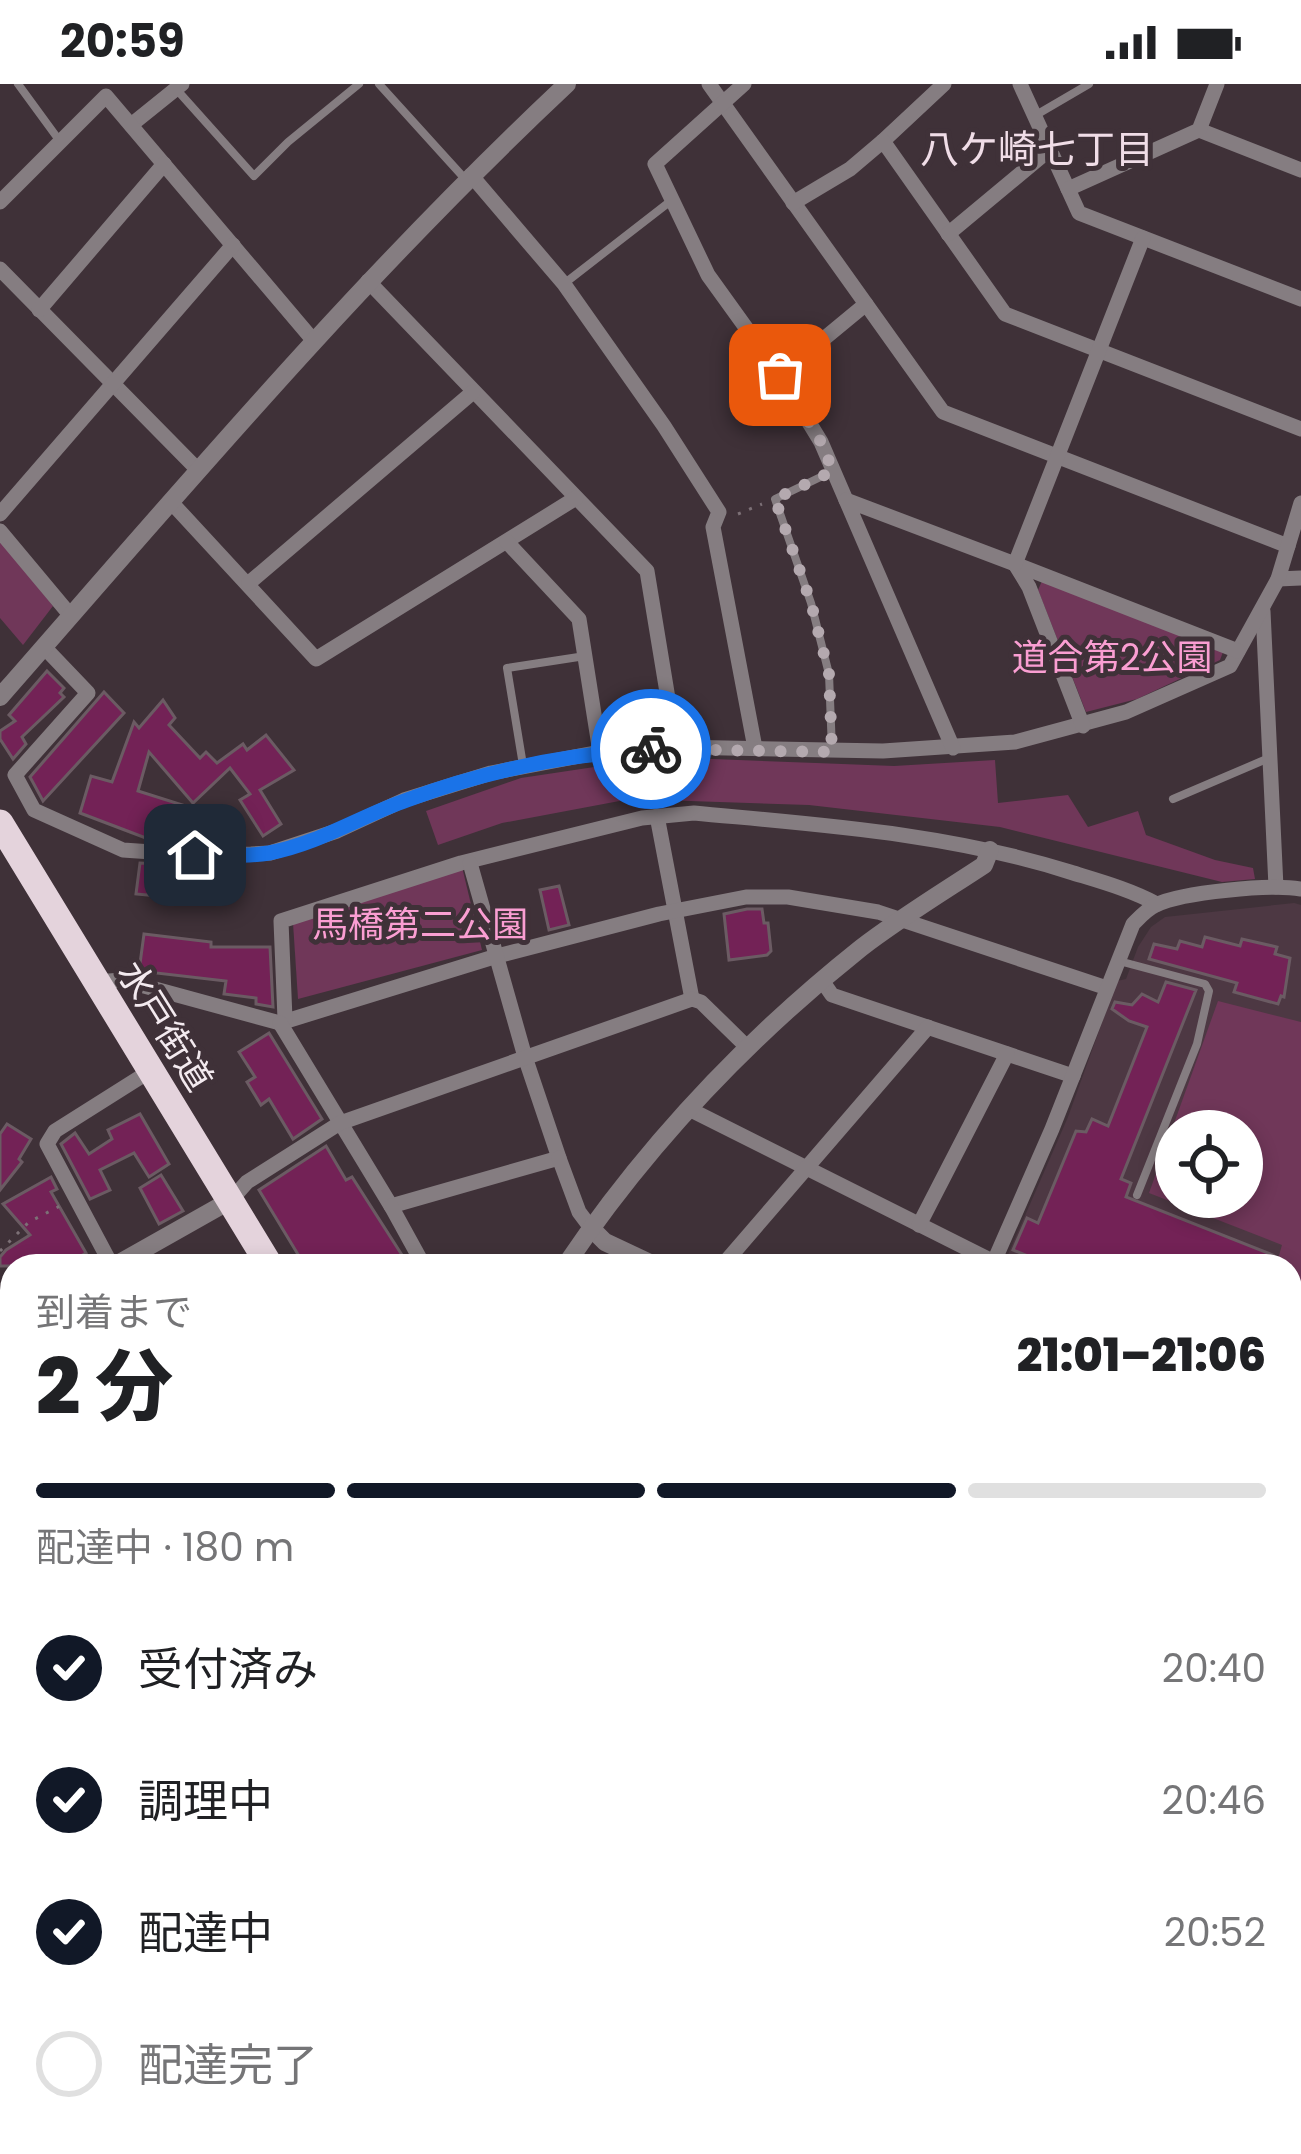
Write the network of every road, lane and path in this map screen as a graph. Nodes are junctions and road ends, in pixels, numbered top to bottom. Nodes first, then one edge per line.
1 (18, 84) edge
2 (359, 84) edge
3 (380, 84) edge
4 (566, 84) edge
5 (709, 84) edge
6 (744, 84) edge
7 (944, 84) edge
8 (1020, 84) edge
9 (1089, 84) edge
10 (1217, 84) edge
11 (179, 86) edge
12 (723, 103) junction
13 (1034, 116) junction
14 (131, 125) junction
15 (1199, 130) junction
16 (60, 141) junction
17 (883, 141) junction
18 (1049, 150) junction
19 (164, 164) junction
20 (1301, 170) edge
21 (469, 177) junction
22 (1068, 189) junction
23 (674, 199) junction
24 (0, 202) edge
25 (794, 203) junction
26 (948, 234) junction
27 (1143, 238) junction
28 (232, 245) junction
29 (0, 269) edge
30 (368, 281) junction
31 (564, 284) junction
32 (1301, 299) edge
33 (866, 304) junction
34 (39, 310) junction
35 (313, 340) junction
36 (1097, 350) junction
37 (780, 375) junction
38 (111, 384) junction
39 (473, 392) junction
40 (1301, 429) edge
41 (1056, 459) junction
42 (198, 470) junction
43 (833, 471) junction
44 (576, 499) junction
45 (775, 499) junction
46 (846, 500) junction
47 (171, 502) junction
48 (1301, 503) edge
49 (0, 514) edge
50 (717, 518) junction
51 (0, 531) edge
52 (507, 542) junction
53 (1288, 546) junction
54 (1015, 564) junction
55 (1301, 578) edge
56 (1278, 579) junction
57 (249, 583) junction
58 (1263, 608) junction
59 (71, 616) junction
60 (44, 647) junction
61 (1238, 651) junction
62 (585, 656) junction
63 (0, 697) edge
64 (1083, 726) junction
65 (676, 747) junction
66 (755, 748) junction
67 (953, 748) junction
68 (600, 752) junction
69 (832, 752) junction
70 (1270, 757) junction
71 (523, 767) junction
72 (1173, 800) dead end
73 (657, 815) junction
74 (0, 823) edge
75 (990, 850) junction
76 (470, 863) junction
77 (1276, 887) junction
78 (1301, 889) edge
79 (1157, 904) junction
80 (675, 910) junction
81 (902, 919) junction
82 (497, 956) junction
83 (1118, 960) junction
84 (96, 982) junction
85 (823, 982) junction
86 (1107, 988) junction
87 (692, 999) junction
88 (282, 1021) junction
89 (928, 1027) junction
90 (748, 1048) junction
91 (1007, 1054) junction
92 (525, 1057) junction
93 (150, 1071) junction
94 (1073, 1076) junction
95 (689, 1108) junction
96 (340, 1123) junction
97 (560, 1158) junction
98 (808, 1168) junction
99 (1138, 1195) dead end
100 (76, 1197) junction
101 (231, 1200) junction
102 (391, 1206) junction
103 (919, 1225) junction
104 (591, 1228) junction
105 (0, 1251) edge
106 (107, 1254) edge
107 (134, 1254) edge
108 (263, 1254) edge
109 (417, 1254) edge
110 (573, 1254) edge
111 (630, 1254) edge
112 (733, 1254) edge
113 (974, 1254) edge
114 (997, 1254) edge

1 - 16 lane
2 - 11 lane
3 - 21 lane
4 - 21 street
5 - 12 street
6 - 12 street
7 - 17 street
8 - 13 street
9 - 13 lane
10 - 15 street
11 - 14 street
12 - 23 street
12 - 25 street
13 - 18 street
14 - 16 street
14 - 19 street
15 - 20 street
15 - 22 street
16 - 24 street
17 - 25 street
17 - 26 street
18 - 22 street
18 - 26 street
19 - 28 street
19 - 34 street
21 - 30 street
21 - 31 street
22 - 27 street
23 - 31 lane
23 - 37 street
25 - 33 street
26 - 36 street
27 - 32 street
27 - 36 street
28 - 35 street
28 - 38 street
29 - 34 street
30 - 35 street
30 - 39 street
31 - 50 street
33 - 37 street
33 - 41 street
34 - 38 street
35 - 42 street
36 - 40 street
36 - 41 street
37 - 43 street
38 - 42 street
38 - 49 street
39 - 44 street
39 - 57 street
41 - 53 street
41 - 54 street
42 - 47 street
43 - 45 lane
43 - 46 street
44 - 52 street
44 - 65 street
45 - 50 path
45 - 69 lane
46 - 54 street
46 - 67 street
47 - 57 street
47 - 59 street
48 - 53 street
50 - 66 street
51 - 59 street
52 - 57 street
52 - 62 street
53 - 56 street
54 - 61 street
54 - 64 street
55 - 56 street
56 - 58 street
58 - 61 street
58 - 70 street
59 - 60 street
60 - 63 street
60 - 71 street
61 - 64 street
62 - 68 street
62 - 71 lane
64 - 67 street
65 - 66 street
65 - 68 street
66 - 69 street
67 - 69 street
68 - 71 street
70 - 72 lane
70 - 77 street
73 - 75 street
73 - 76 street
73 - 80 street
74 - 84 highway, 水戸街道
75 - 79 street
75 - 81 street
76 - 82 street
76 - 88 street
77 - 78 street
77 - 79 street
79 - 83 street
80 - 81 street
80 - 82 street
80 - 87 street
81 - 85 street
81 - 86 street
82 - 88 street
82 - 92 street
83 - 86 street
83 - 99 lane
84 - 88 street
84 - 93 highway, 水戸街道
85 - 89 street
85 - 90 street
86 - 94 street
87 - 90 street
87 - 92 street
88 - 96 street
89 - 91 street
89 - 98 street
90 - 95 street
91 - 94 street
91 - 103 street
92 - 96 street
92 - 97 street
93 - 100 street
93 - 101 highway, 水戸街道
94 - 114 street
95 - 98 street
95 - 104 street
96 - 101 street
96 - 102 street
97 - 102 street
97 - 104 street
98 - 103 street
98 - 112 street
100 - 105 path
100 - 106 street
101 - 107 street
101 - 108 highway, 水戸街道
102 - 109 street
103 - 113 street
104 - 110 street
104 - 111 street

